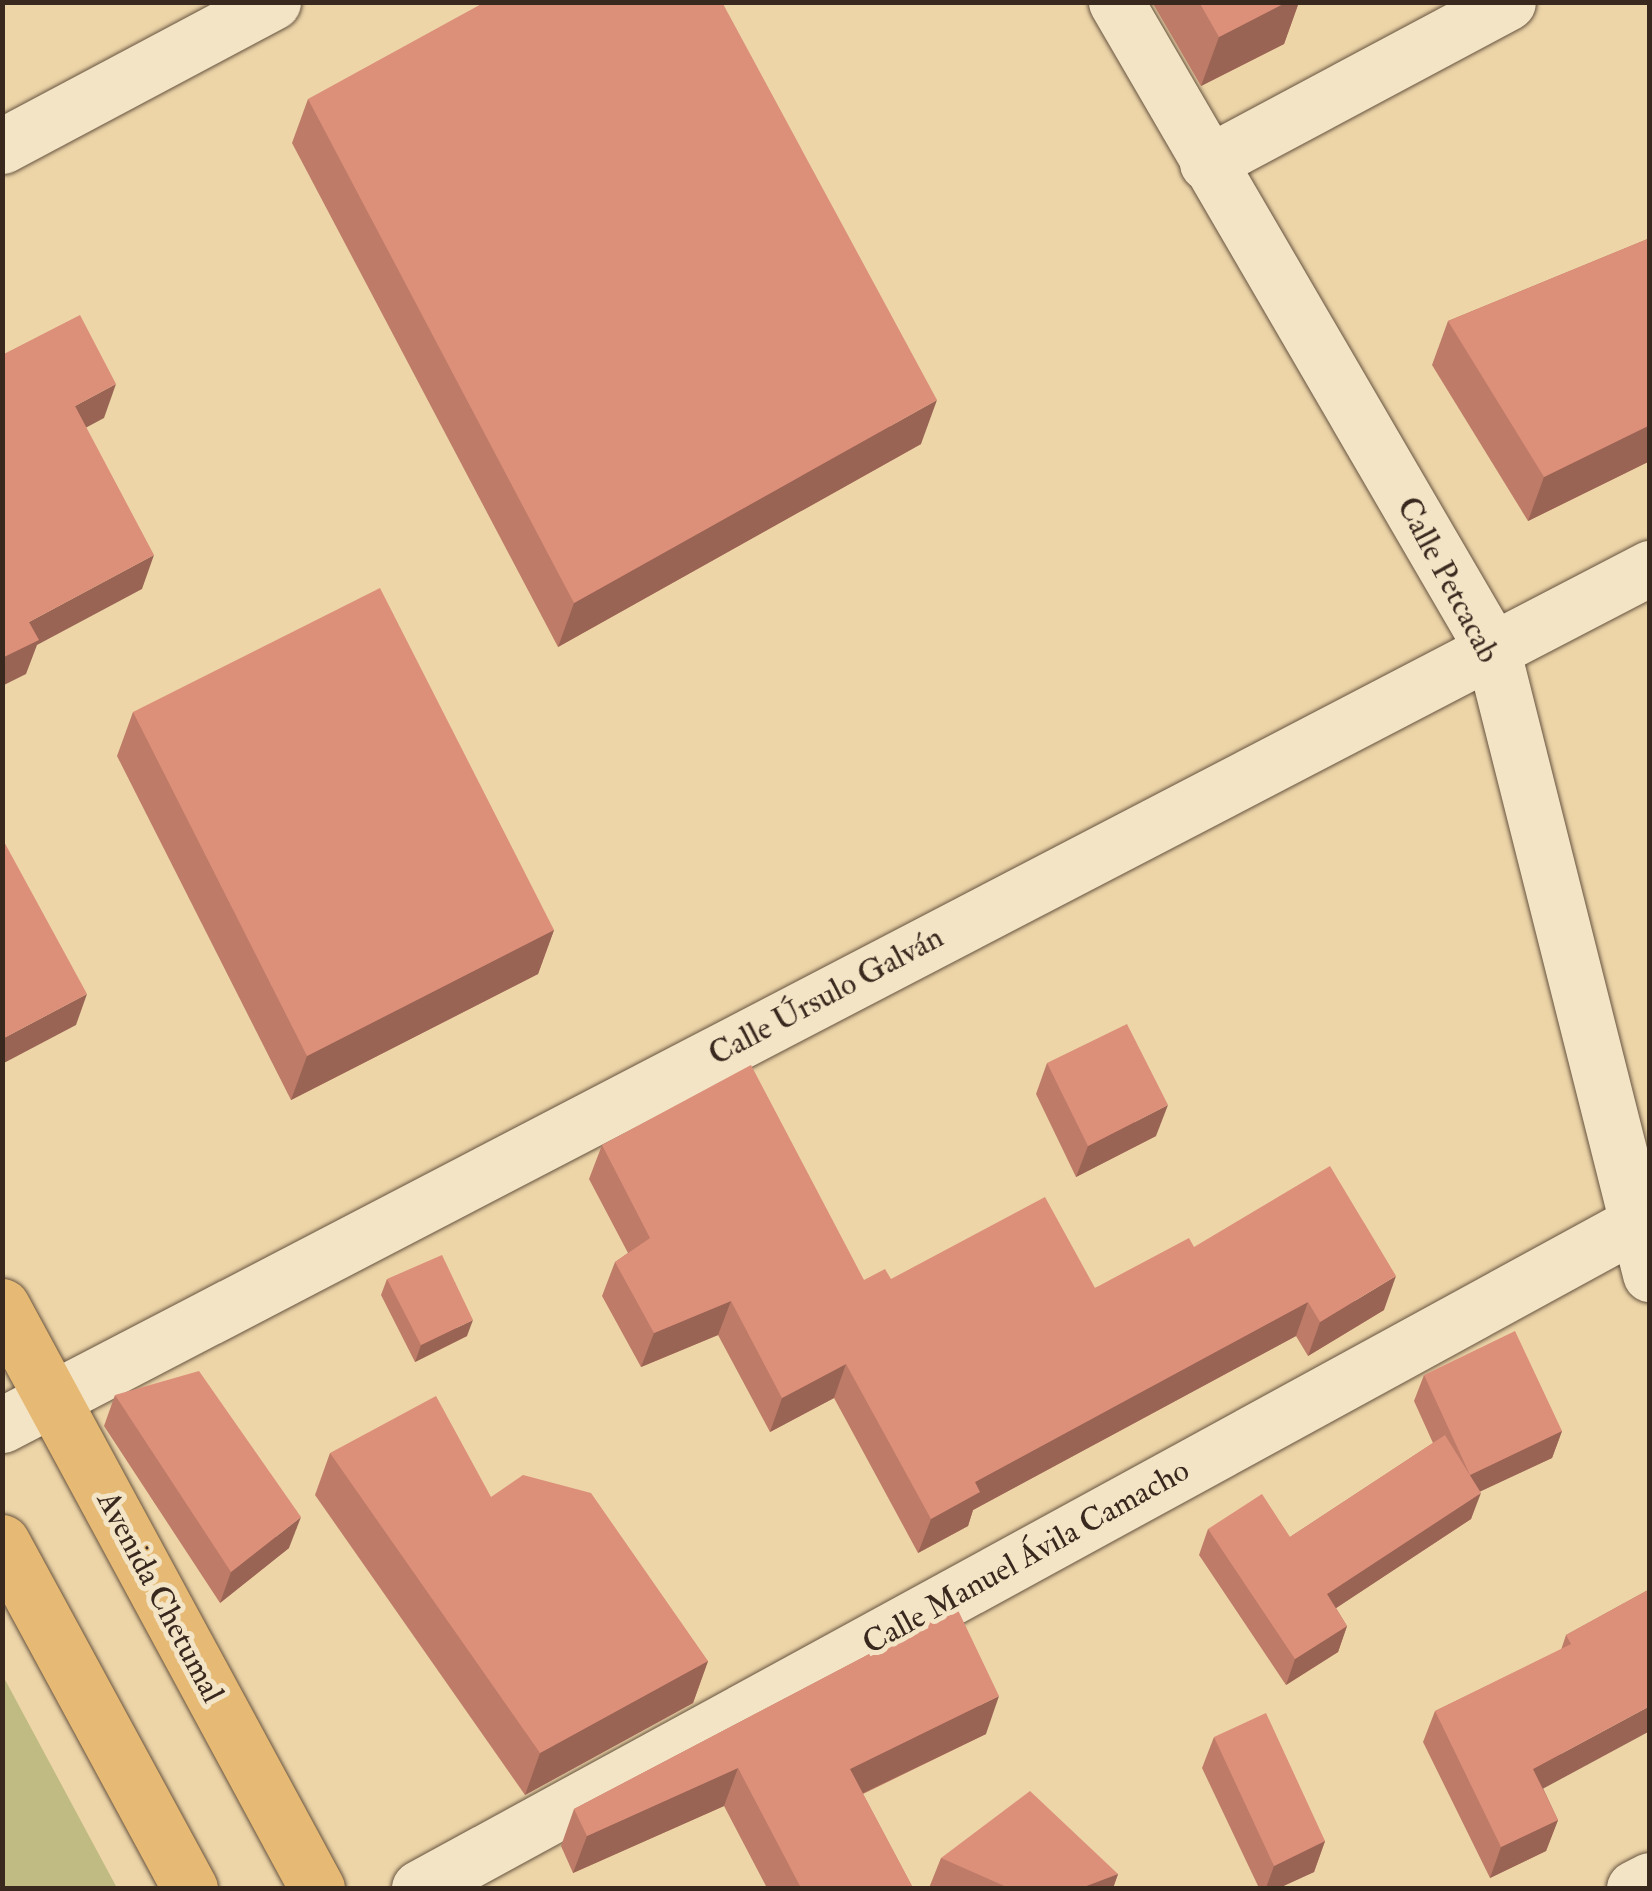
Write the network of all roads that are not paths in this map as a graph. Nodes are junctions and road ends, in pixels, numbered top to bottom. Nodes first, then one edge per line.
1 (273, 2) edge
2 (1116, 2) edge
3 (1508, 2) edge
4 (2, 146) edge
5 (1208, 163) junction
6 (1650, 568) edge
7 (1492, 648) junction
8 (1641, 1249) edge
9 (2, 1306) edge
10 (52, 1398) junction
11 (2, 1425) edge
12 (2, 1542) edge
13 (1650, 1880) edge
14 (190, 1888) edge
15 (318, 1888) edge
16 (419, 1888) edge
17 (1634, 1888) edge

1 - 4 street
2 - 5 street, Calle Petcacab
3 - 5 street
5 - 7 street, Calle Petcacab
6 - 7 street, Calle Úrsulo Galván
7 - 8 street, Calle Petcacab
7 - 10 street, Calle Úrsulo Galván
8 - 16 street, Calle Manuel Ávila Camacho
9 - 10 main road, Avenida Chetumal
10 - 11 street, Calle Úrsulo Galván
10 - 15 main road, Avenida Chetumal
12 - 14 main road
13 - 17 street

